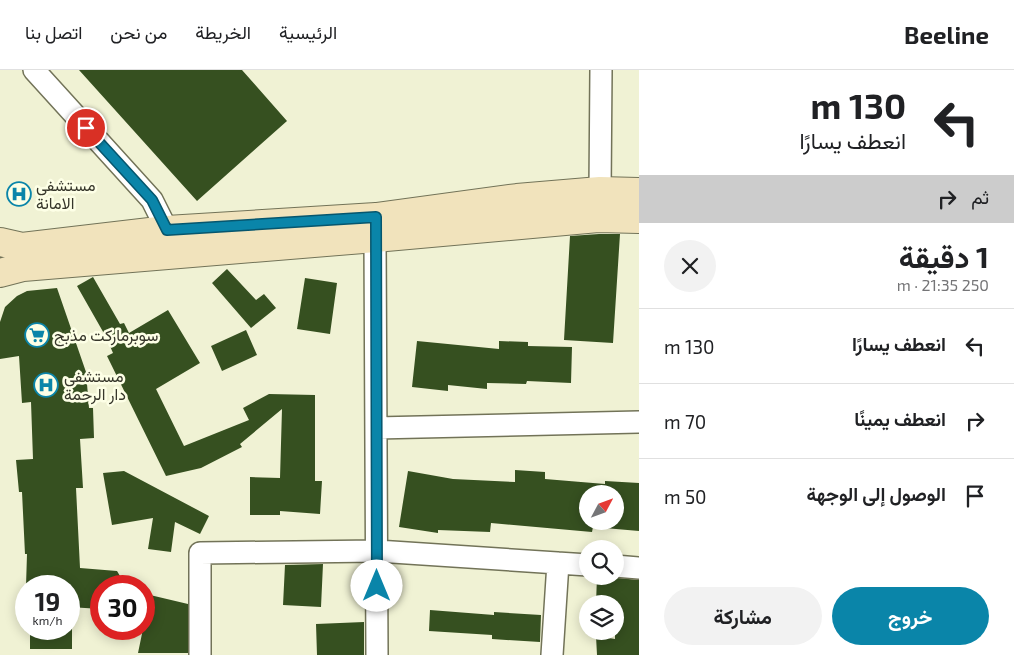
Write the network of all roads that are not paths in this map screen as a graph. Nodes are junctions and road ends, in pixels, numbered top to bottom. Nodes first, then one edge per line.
1 (34, 70) edge
2 (601, 70) edge
3 (600, 191) junction
4 (639, 192) edge
5 (598, 218) junction
6 (639, 219) edge
7 (375, 228) junction
8 (167, 230) junction
9 (0, 242) edge
10 (0, 273) edge
11 (639, 422) edge
12 (376, 428) junction
13 (377, 551) junction
14 (558, 563) junction
15 (579, 564) edge
16 (624, 567) edge
17 (639, 568) edge
18 (200, 655) edge
19 (377, 655) edge
20 (552, 655) edge

1 - 8 street
2 - 3 street
3 - 4 street
3 - 5 street
3 - 7 street
5 - 6 street
5 - 7 street
7 - 8 street
7 - 10 street
7 - 12 street
8 - 9 street
11 - 12 street
12 - 13 street
13 - 14 street
13 - 18 street
13 - 19 street
14 - 15 street
14 - 20 street
16 - 17 street

